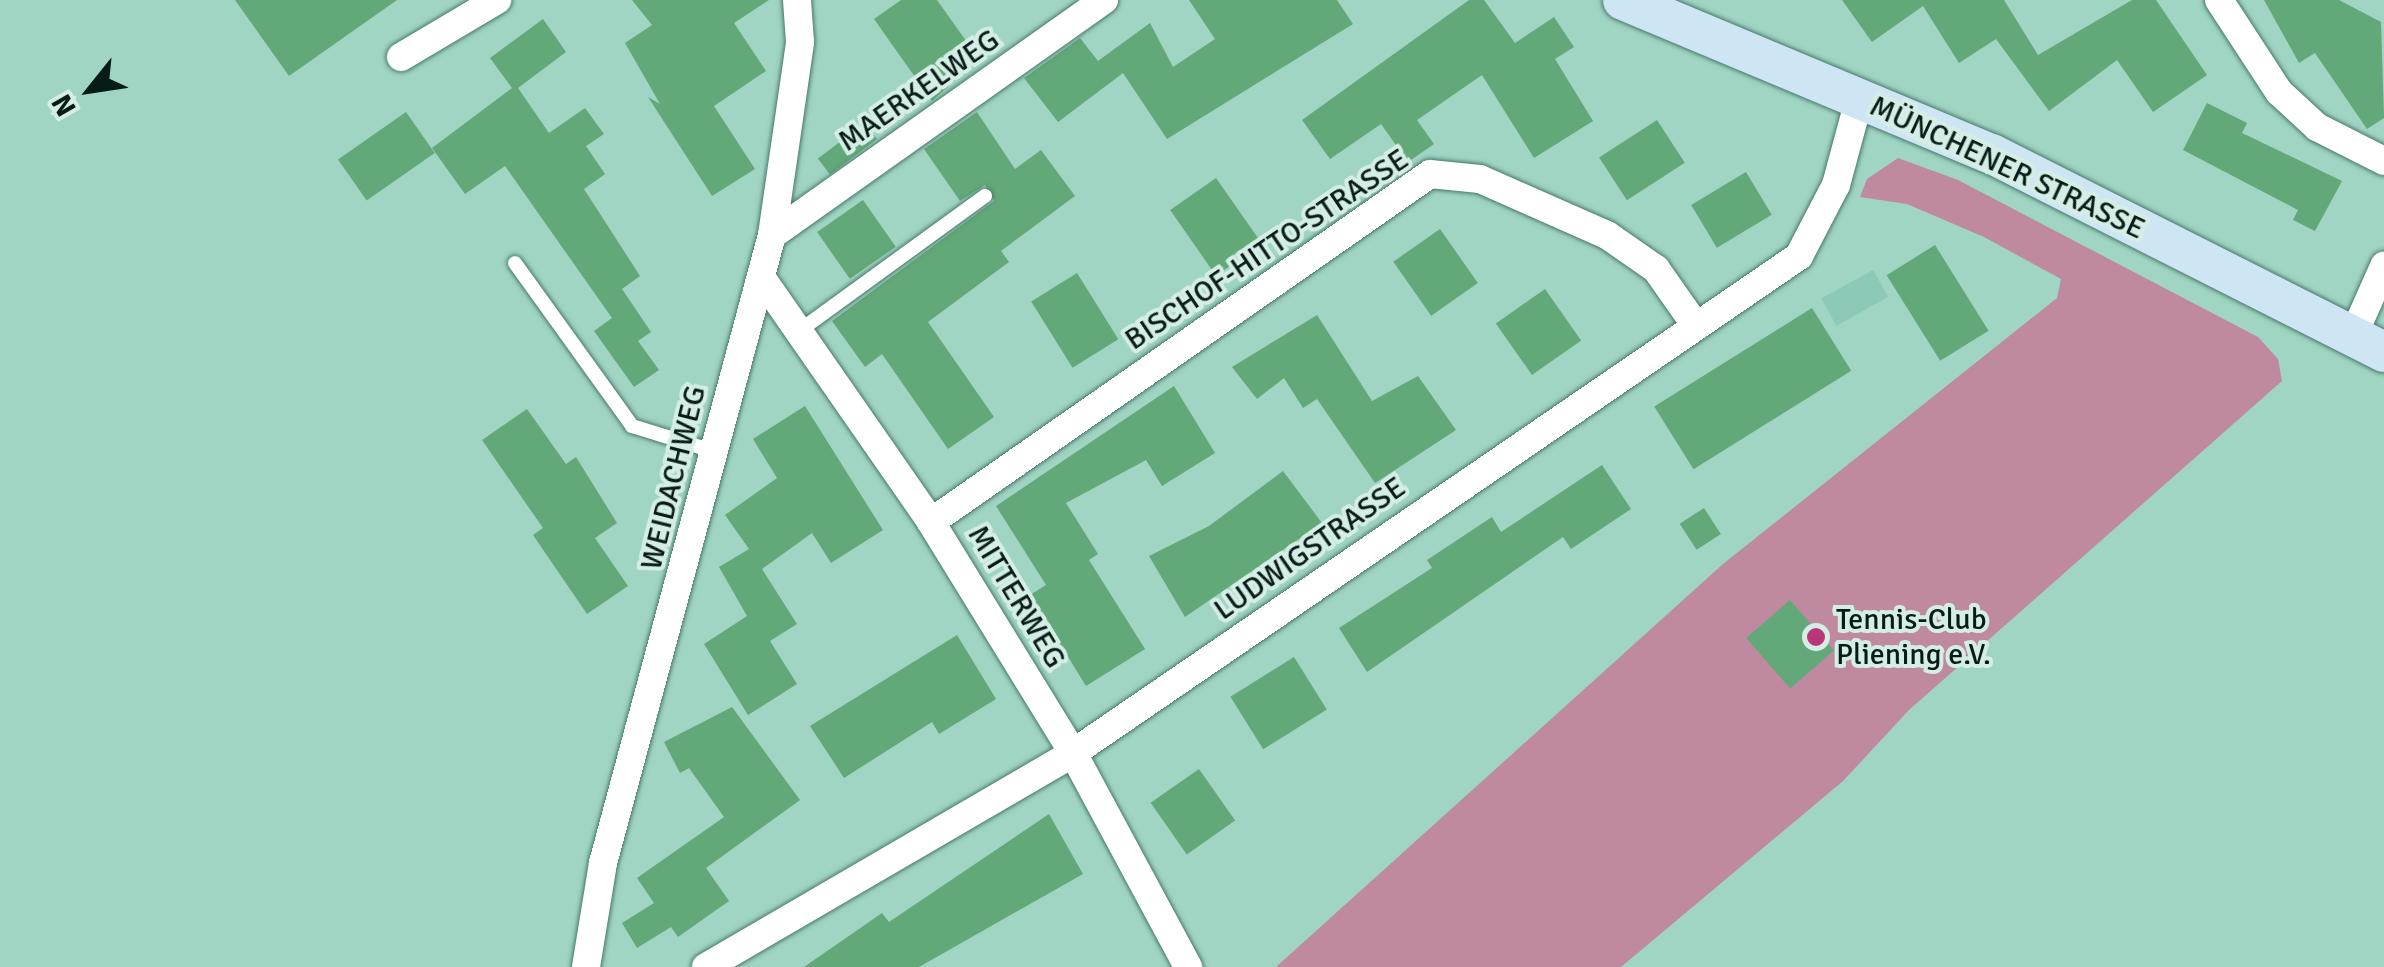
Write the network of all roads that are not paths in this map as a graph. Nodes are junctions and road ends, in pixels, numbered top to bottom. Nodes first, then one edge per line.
1 (498, 0) edge
2 (797, 0) edge
3 (1104, 0) edge
4 (1623, 0) edge
5 (2219, 0) edge
6 (402, 58) dead end
7 (1859, 100) junction
8 (2384, 161) edge
9 (985, 196) dead end
10 (772, 235) junction
11 (515, 263) dead end
12 (2384, 266) edge
13 (761, 277) junction
14 (1694, 322) junction
15 (799, 331) junction
16 (2368, 344) edge
17 (713, 451) junction
18 (932, 522) junction
19 (1073, 753) junction
20 (586, 967) edge
21 (706, 967) edge
22 (1188, 967) edge

1 - 6 street
2 - 10 street, WEIDACHWEG
3 - 10 street, MAERKELWEG
4 - 7 main road, MÜNCHENER STRASSE
5 - 8 street
7 - 14 street, LUDWIGSTRASSE
7 - 16 main road, MÜNCHENER STRASSE
9 - 15 lane
10 - 13 street, WEIDACHWEG
11 - 17 lane
12 - 16 street
13 - 15 street, MITTERWEG
13 - 17 street, WEIDACHWEG
14 - 18 street, BISCHOF-HITTO-STRASSE
14 - 19 street, LUDWIGSTRASSE
15 - 18 street, MITTERWEG
17 - 20 street, WEIDACHWEG
18 - 19 street, MITTERWEG
19 - 21 street, LUDWIGSTRASSE
19 - 22 street, MITTERWEG

